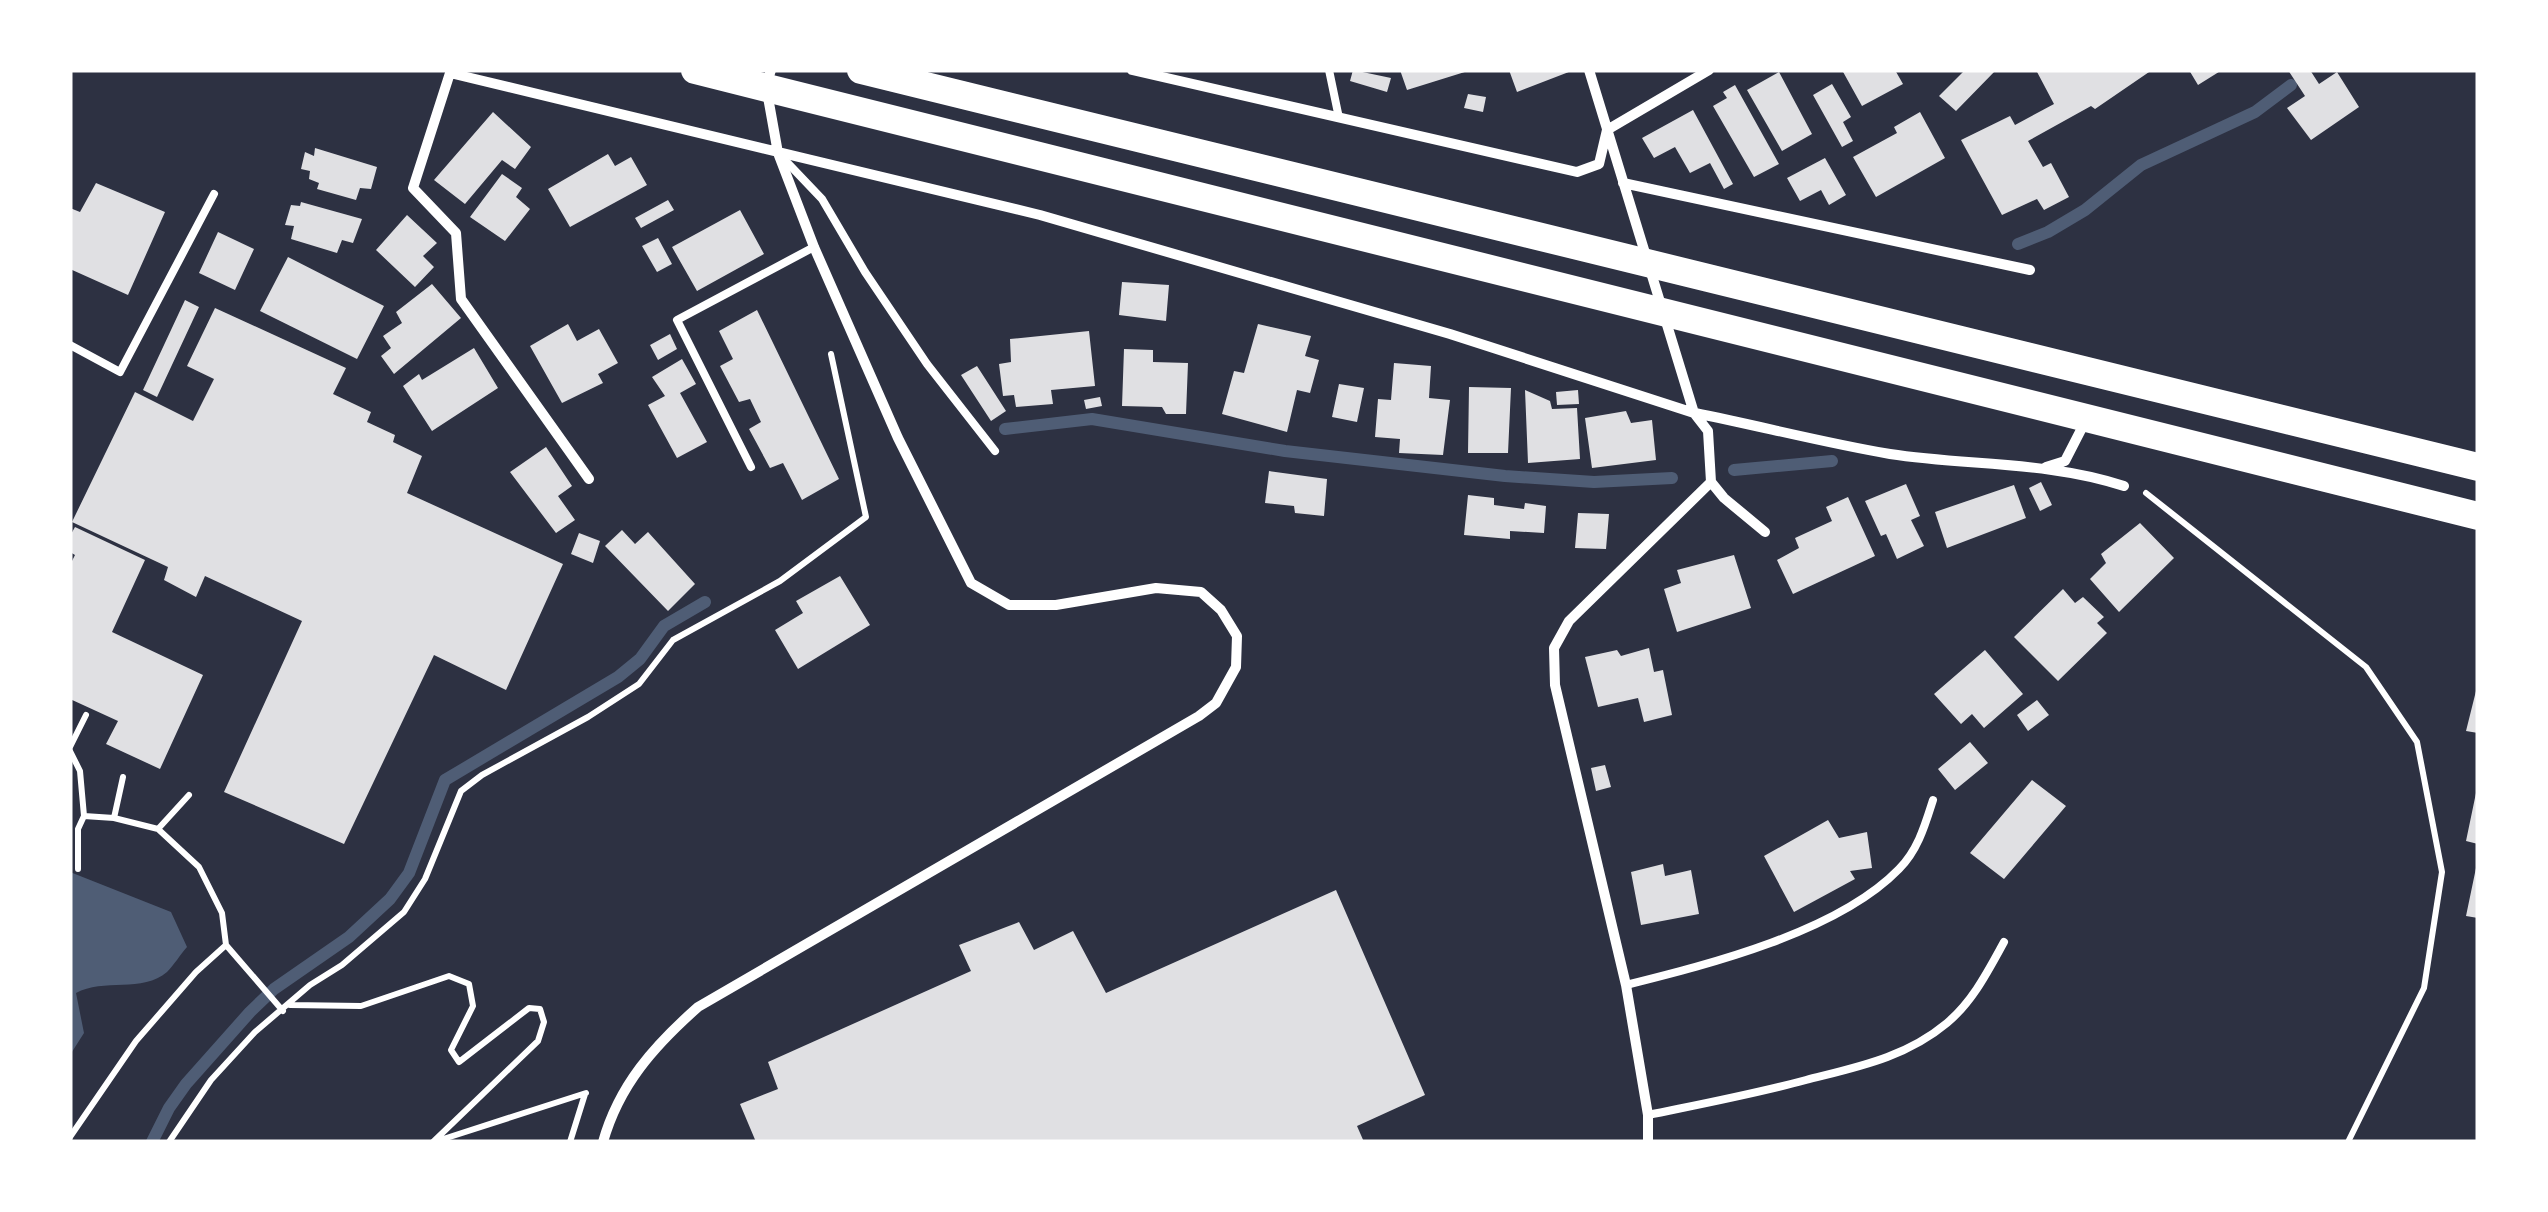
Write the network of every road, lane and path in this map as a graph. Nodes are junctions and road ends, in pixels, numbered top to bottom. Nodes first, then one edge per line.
1 (696, 70) edge
2 (860, 70) edge
3 (1132, 70) edge
4 (1328, 70) edge
5 (1589, 70) edge
6 (1709, 70) edge
7 (1158, 73) edge
8 (768, 78) edge
9 (1340, 118) junction
10 (1607, 130) junction
11 (778, 152) junction
12 (1624, 184) junction
13 (214, 194) dead end
14 (814, 247) junction
15 (2030, 270) dead end
16 (70, 346) edge
17 (830, 353) dead end
18 (1694, 412) junction
19 (2086, 419) junction
20 (994, 451) dead end
21 (750, 467) dead end
22 (2478, 467) edge
23 (2045, 468) junction
24 (589, 479) dead end
25 (1711, 482) junction
26 (2124, 486) dead end
27 (2152, 494) dead end
28 (2478, 516) edge
29 (1765, 532) dead end
30 (86, 715) dead end
31 (70, 749) edge
32 (123, 777) dead end
33 (189, 795) dead end
34 (1933, 800) dead end
35 (84, 816) junction
36 (114, 818) junction
37 (78, 829) junction
38 (158, 829) junction
39 (70, 834) edge
40 (78, 870) dead end
41 (2004, 942) dead end
42 (226, 945) junction
43 (1626, 985) junction
44 (286, 1008) junction
45 (1648, 1114) junction
46 (70, 1137) edge
47 (169, 1142) edge
48 (433, 1142) edge
49 (570, 1142) edge
50 (603, 1142) edge
51 (1648, 1142) edge
52 (2348, 1142) edge

1 - 8 highway
2 - 22 highway
3 - 7 street
4 - 9 lane
5 - 10 street
6 - 10 street
7 - 9 street
8 - 11 street
8 - 19 highway
9 - 10 street
10 - 12 street
11 - 14 street
11 - 18 street
11 - 20 lane
11 - 24 street
12 - 15 street
12 - 18 street
13 - 16 lane
14 - 21 lane
14 - 50 street
17 - 44 path
18 - 23 street
18 - 25 street
19 - 23 street
19 - 28 highway
23 - 26 street
25 - 29 street
25 - 43 street
27 - 52 path
30 - 31 path
31 - 35 path
32 - 36 path
33 - 38 path
34 - 43 lane
35 - 36 path
35 - 37 path
36 - 38 path
37 - 39 path
37 - 40 path
38 - 42 path
41 - 45 lane
42 - 44 path
42 - 46 path
43 - 45 street
44 - 47 path
44 - 48 path
45 - 51 street
48 - 49 path

